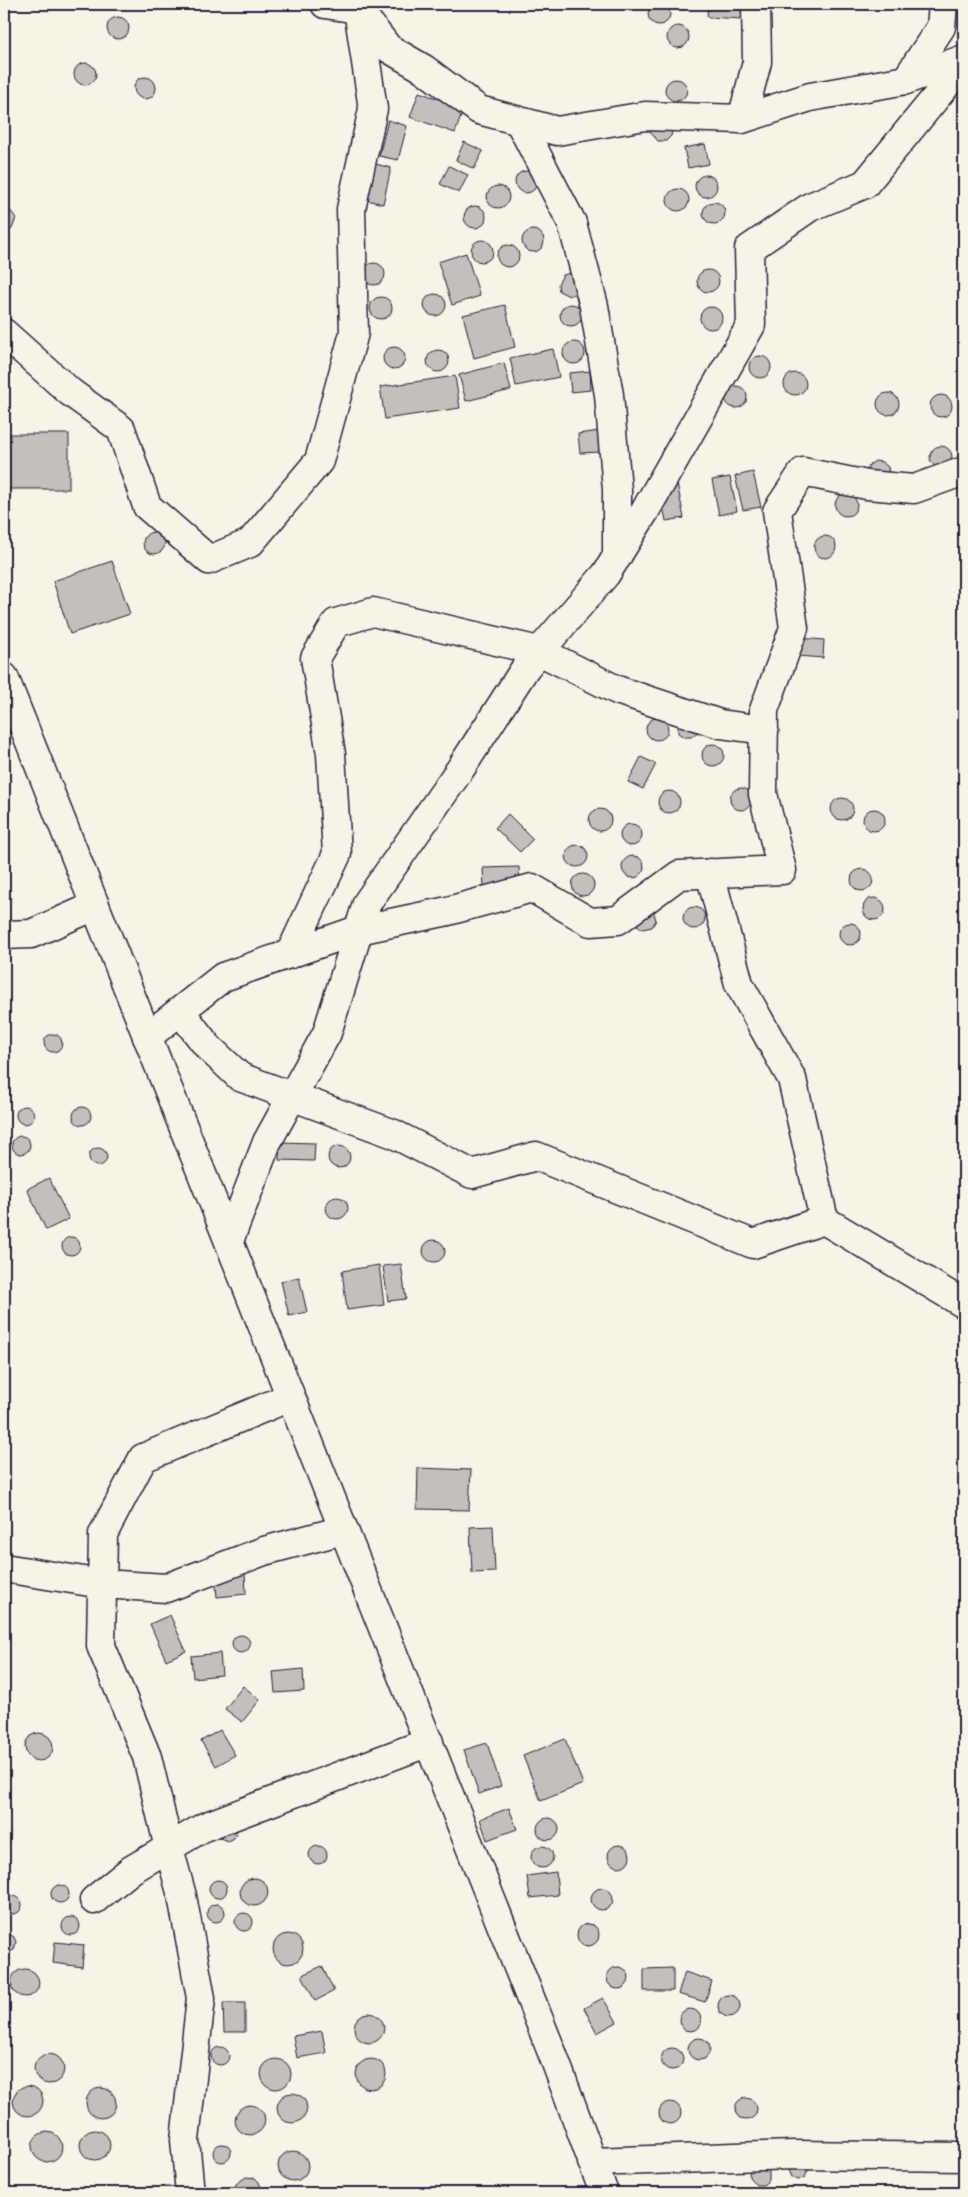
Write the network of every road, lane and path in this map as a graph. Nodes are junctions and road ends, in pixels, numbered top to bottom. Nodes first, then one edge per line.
1 (325, 4) edge
2 (756, 4) edge
3 (943, 4) edge
4 (359, 6) edge
5 (964, 59) edge
6 (964, 63) edge
7 (906, 80) junction
8 (742, 119) junction
9 (519, 121) junction
10 (4, 333) edge
11 (964, 471) edge
12 (617, 558) junction
13 (539, 651) junction
14 (4, 677) edge
15 (764, 730) junction
16 (710, 873) junction
17 (95, 906) junction
18 (358, 930) junction
19 (4, 935) edge
20 (290, 954) junction
21 (180, 1011) junction
22 (147, 1037) junction
23 (292, 1097) junction
24 (824, 1220) junction
25 (229, 1241) junction
26 (964, 1304) edge
27 (290, 1397) junction
28 (343, 1530) junction
29 (4, 1568) edge
30 (102, 1584) junction
31 (429, 1742) junction
32 (168, 1848) junction
33 (94, 1900) dead end
34 (964, 2157) edge
35 (592, 2162) junction
36 (190, 2193) edge
37 (604, 2193) edge

1 - 4 street
2 - 8 street
3 - 7 street
4 - 9 street
4 - 10 street
5 - 7 street
6 - 12 street
7 - 8 street
8 - 9 street
9 - 12 street
11 - 15 street
12 - 13 street
13 - 15 street
13 - 18 street
13 - 20 street
14 - 17 street
15 - 16 street
16 - 18 street
16 - 24 street
17 - 19 street
17 - 22 street
18 - 20 street
18 - 23 street
20 - 21 street
21 - 22 street
21 - 23 street
22 - 25 street
23 - 24 street
23 - 25 street
24 - 26 street
25 - 27 street
27 - 28 street
27 - 30 street
28 - 30 street
28 - 31 street
29 - 30 street
30 - 32 street
31 - 32 street
31 - 35 street
32 - 33 street
32 - 36 street
34 - 35 street
35 - 37 street

